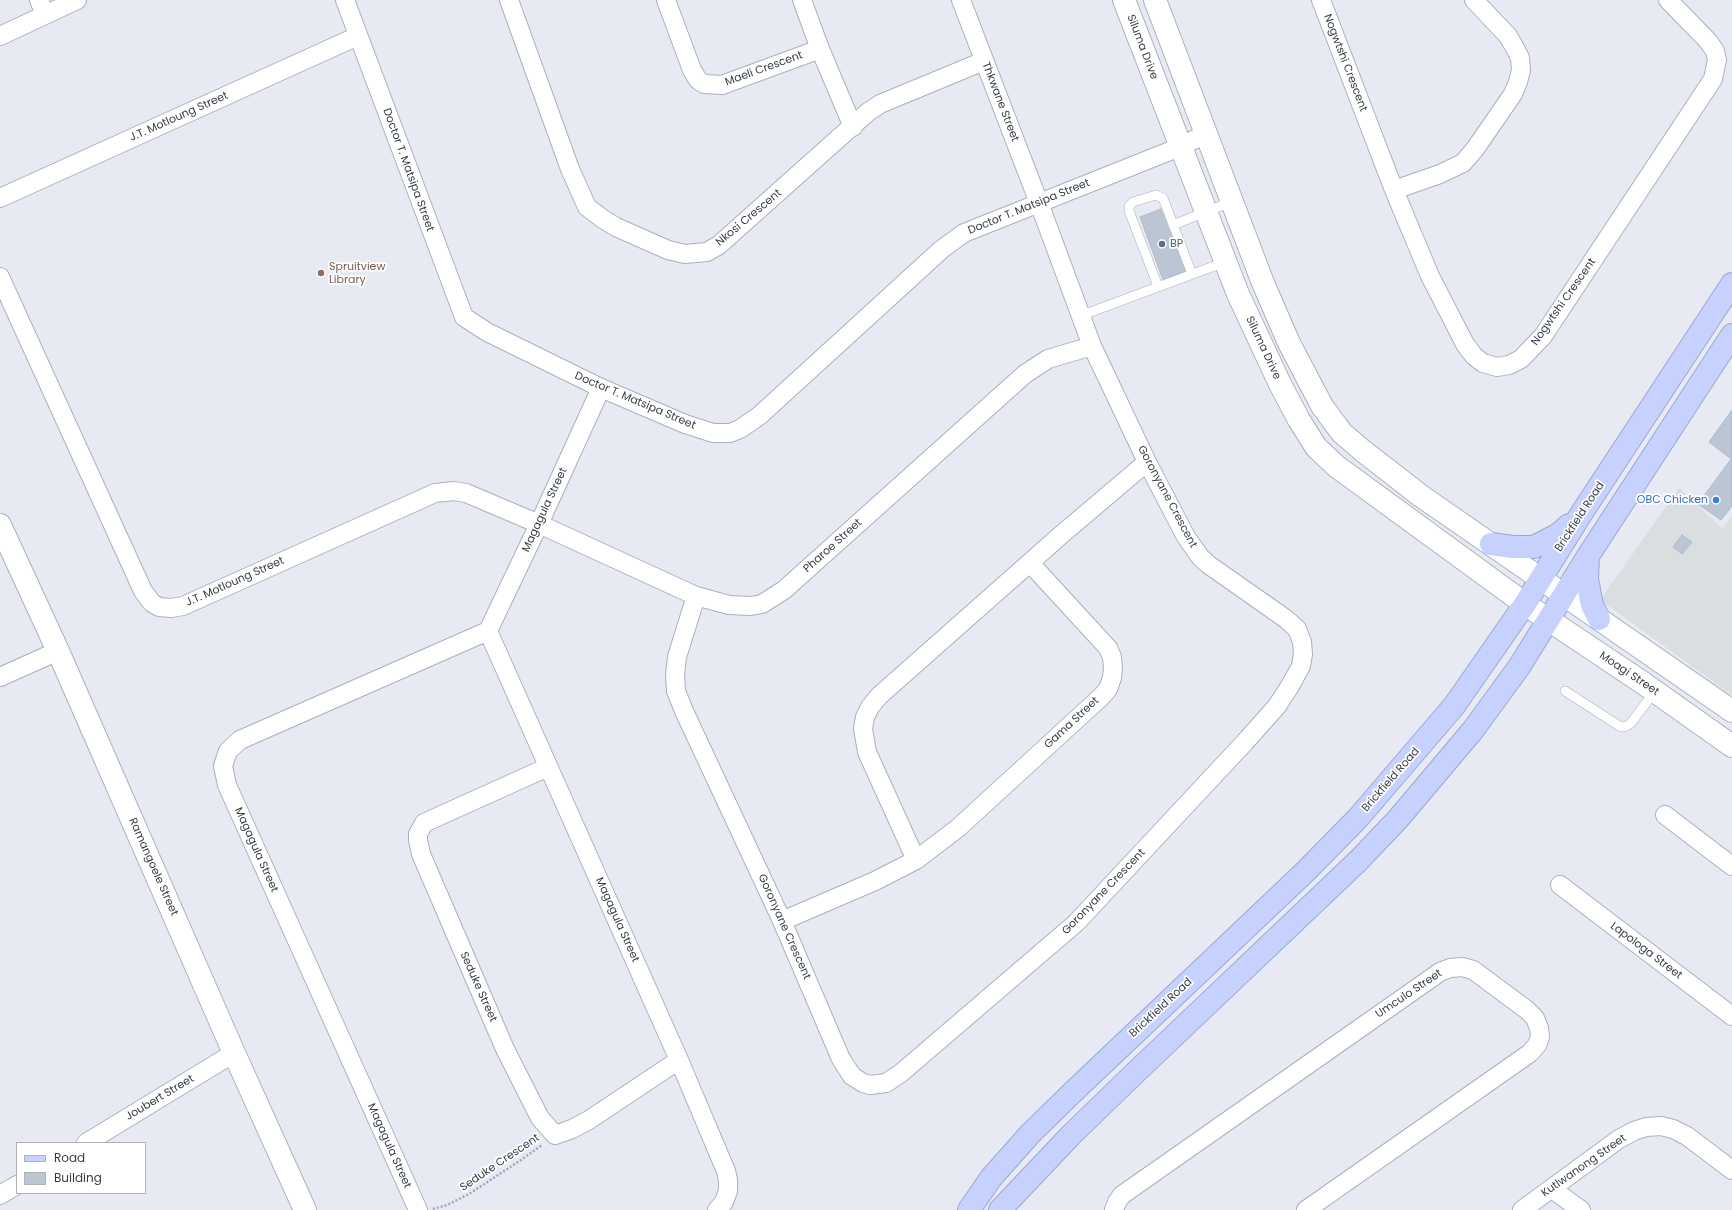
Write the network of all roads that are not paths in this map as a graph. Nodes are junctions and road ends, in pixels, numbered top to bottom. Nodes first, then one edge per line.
1 (77, 0) edge
2 (345, 0) edge
3 (509, 0) edge
4 (666, 0) edge
5 (802, 0) edge
6 (961, 0) edge
7 (1124, 0) edge
8 (1155, 0) edge
9 (1321, 0) edge
10 (1474, 0) edge
11 (1668, 0) edge
12 (42, 7) edge
13 (0, 36) edge
14 (358, 36) junction
15 (820, 49) junction
16 (984, 61) junction
17 (853, 127) junction
18 (1207, 133) junction
19 (1180, 147) junction
20 (1394, 190) junction
21 (0, 198) edge
22 (1233, 201) junction
23 (1039, 203) junction
24 (1206, 212) junction
25 (1173, 225) junction
26 (1226, 262) junction
27 (1192, 274) junction
28 (0, 277) edge
29 (1732, 284) edge
30 (1158, 286) junction
31 (1080, 316) junction
32 (1732, 335) edge
33 (1092, 346) junction
34 (601, 388) junction
35 (1147, 462) junction
36 (1583, 511) junction
37 (539, 524) junction
38 (0, 525) edge
39 (1491, 544) junction
40 (1588, 556) junction
41 (1030, 563) junction
42 (1540, 578) junction
43 (1565, 594) junction
44 (696, 596) junction
45 (1525, 604) junction
46 (1549, 619) junction
47 (1599, 619) junction
48 (488, 631) junction
49 (58, 651) junction
50 (0, 677) edge
51 (1565, 691) dead end
52 (1655, 691) junction
53 (1732, 711) edge
54 (1732, 746) edge
55 (548, 767) junction
56 (1665, 815) dead end
57 (916, 860) junction
58 (1732, 866) edge
59 (1560, 885) dead end
60 (782, 921) junction
61 (1732, 1016) edge
62 (234, 1053) junction
63 (679, 1060) junction
64 (88, 1142) edge
65 (1732, 1170) edge
66 (16, 1186) edge
67 (1552, 1189) junction
68 (0, 1195) edge
69 (305, 1210) edge
70 (418, 1210) edge
71 (717, 1210) edge
72 (969, 1210) edge
73 (1000, 1210) edge
74 (1114, 1210) edge
75 (1306, 1210) edge
76 (1522, 1210) edge
77 (1580, 1210) edge

1 - 12 street
2 - 14 street, Doctor T. Matsipa Street
3 - 17 street, Nkosi Crescent
4 - 15 street, Maeli Crescent
5 - 15 street
6 - 16 street, Thkwane Street
7 - 19 street, Siluma Drive
8 - 18 street
9 - 20 street, Nogwtshi Crescent
10 - 20 street
11 - 20 street, Nogwtshi Crescent
12 - 13 street
14 - 21 street, J.T. Motloung Street
14 - 34 street, Doctor T. Matsipa Street
15 - 17 street
16 - 17 street, Nkosi Crescent
16 - 23 street, Thkwane Street
18 - 19 street, Doctor T. Matsipa Street
18 - 22 street
19 - 23 street, Doctor T. Matsipa Street
19 - 24 street, Siluma Drive
22 - 24 lane
22 - 39 street
23 - 31 street, Goronyane Crescent
23 - 34 street, Doctor T. Matsipa Street
24 - 25 lane
24 - 26 street, Siluma Drive
25 - 27 lane
25 - 30 lane
26 - 27 lane
26 - 45 street, Siluma Drive
27 - 30 lane
28 - 37 street, J.T. Motloung Street
29 - 36 main road, Brickfield Road
30 - 31 lane
31 - 33 street, Goronyane Crescent
32 - 40 main road
33 - 35 street, Goronyane Crescent
33 - 44 street, Pharoe Street
34 - 37 street, Magagula Street
35 - 41 street
35 - 60 street, Goronyane Crescent
36 - 39 main road
36 - 42 main road, Brickfield Road
37 - 44 street, Pharoe Street
37 - 48 street, Magagula Street
38 - 49 street, Ramangoele Street
39 - 42 street
40 - 43 main road
40 - 47 main road
41 - 57 street
41 - 57 street, Gama Street
42 - 43 street
42 - 45 main road, Brickfield Road
43 - 46 main road
43 - 47 street
44 - 60 street, Goronyane Crescent
45 - 46 street, Moagi Street
45 - 72 main road, Brickfield Road
46 - 52 street, Moagi Street
46 - 73 main road
47 - 53 street
48 - 55 street, Magagula Street
48 - 70 street, Magagula Street
49 - 50 street
49 - 62 street, Ramangoele Street
51 - 52 lane
52 - 54 street, Moagi Street
55 - 63 street, Magagula Street
55 - 63 street, Seduke Street
56 - 58 street
57 - 60 street, Gama Street
59 - 61 street, Lapologa Street
62 - 64 street, Joubert Street
62 - 69 street, Ramangoele Street
63 - 71 street, Magagula Street
65 - 67 street, Kutlwanong Street
66 - 68 street
67 - 76 street, Kutlwanong Street
67 - 77 street
74 - 75 street, Umculo Street

